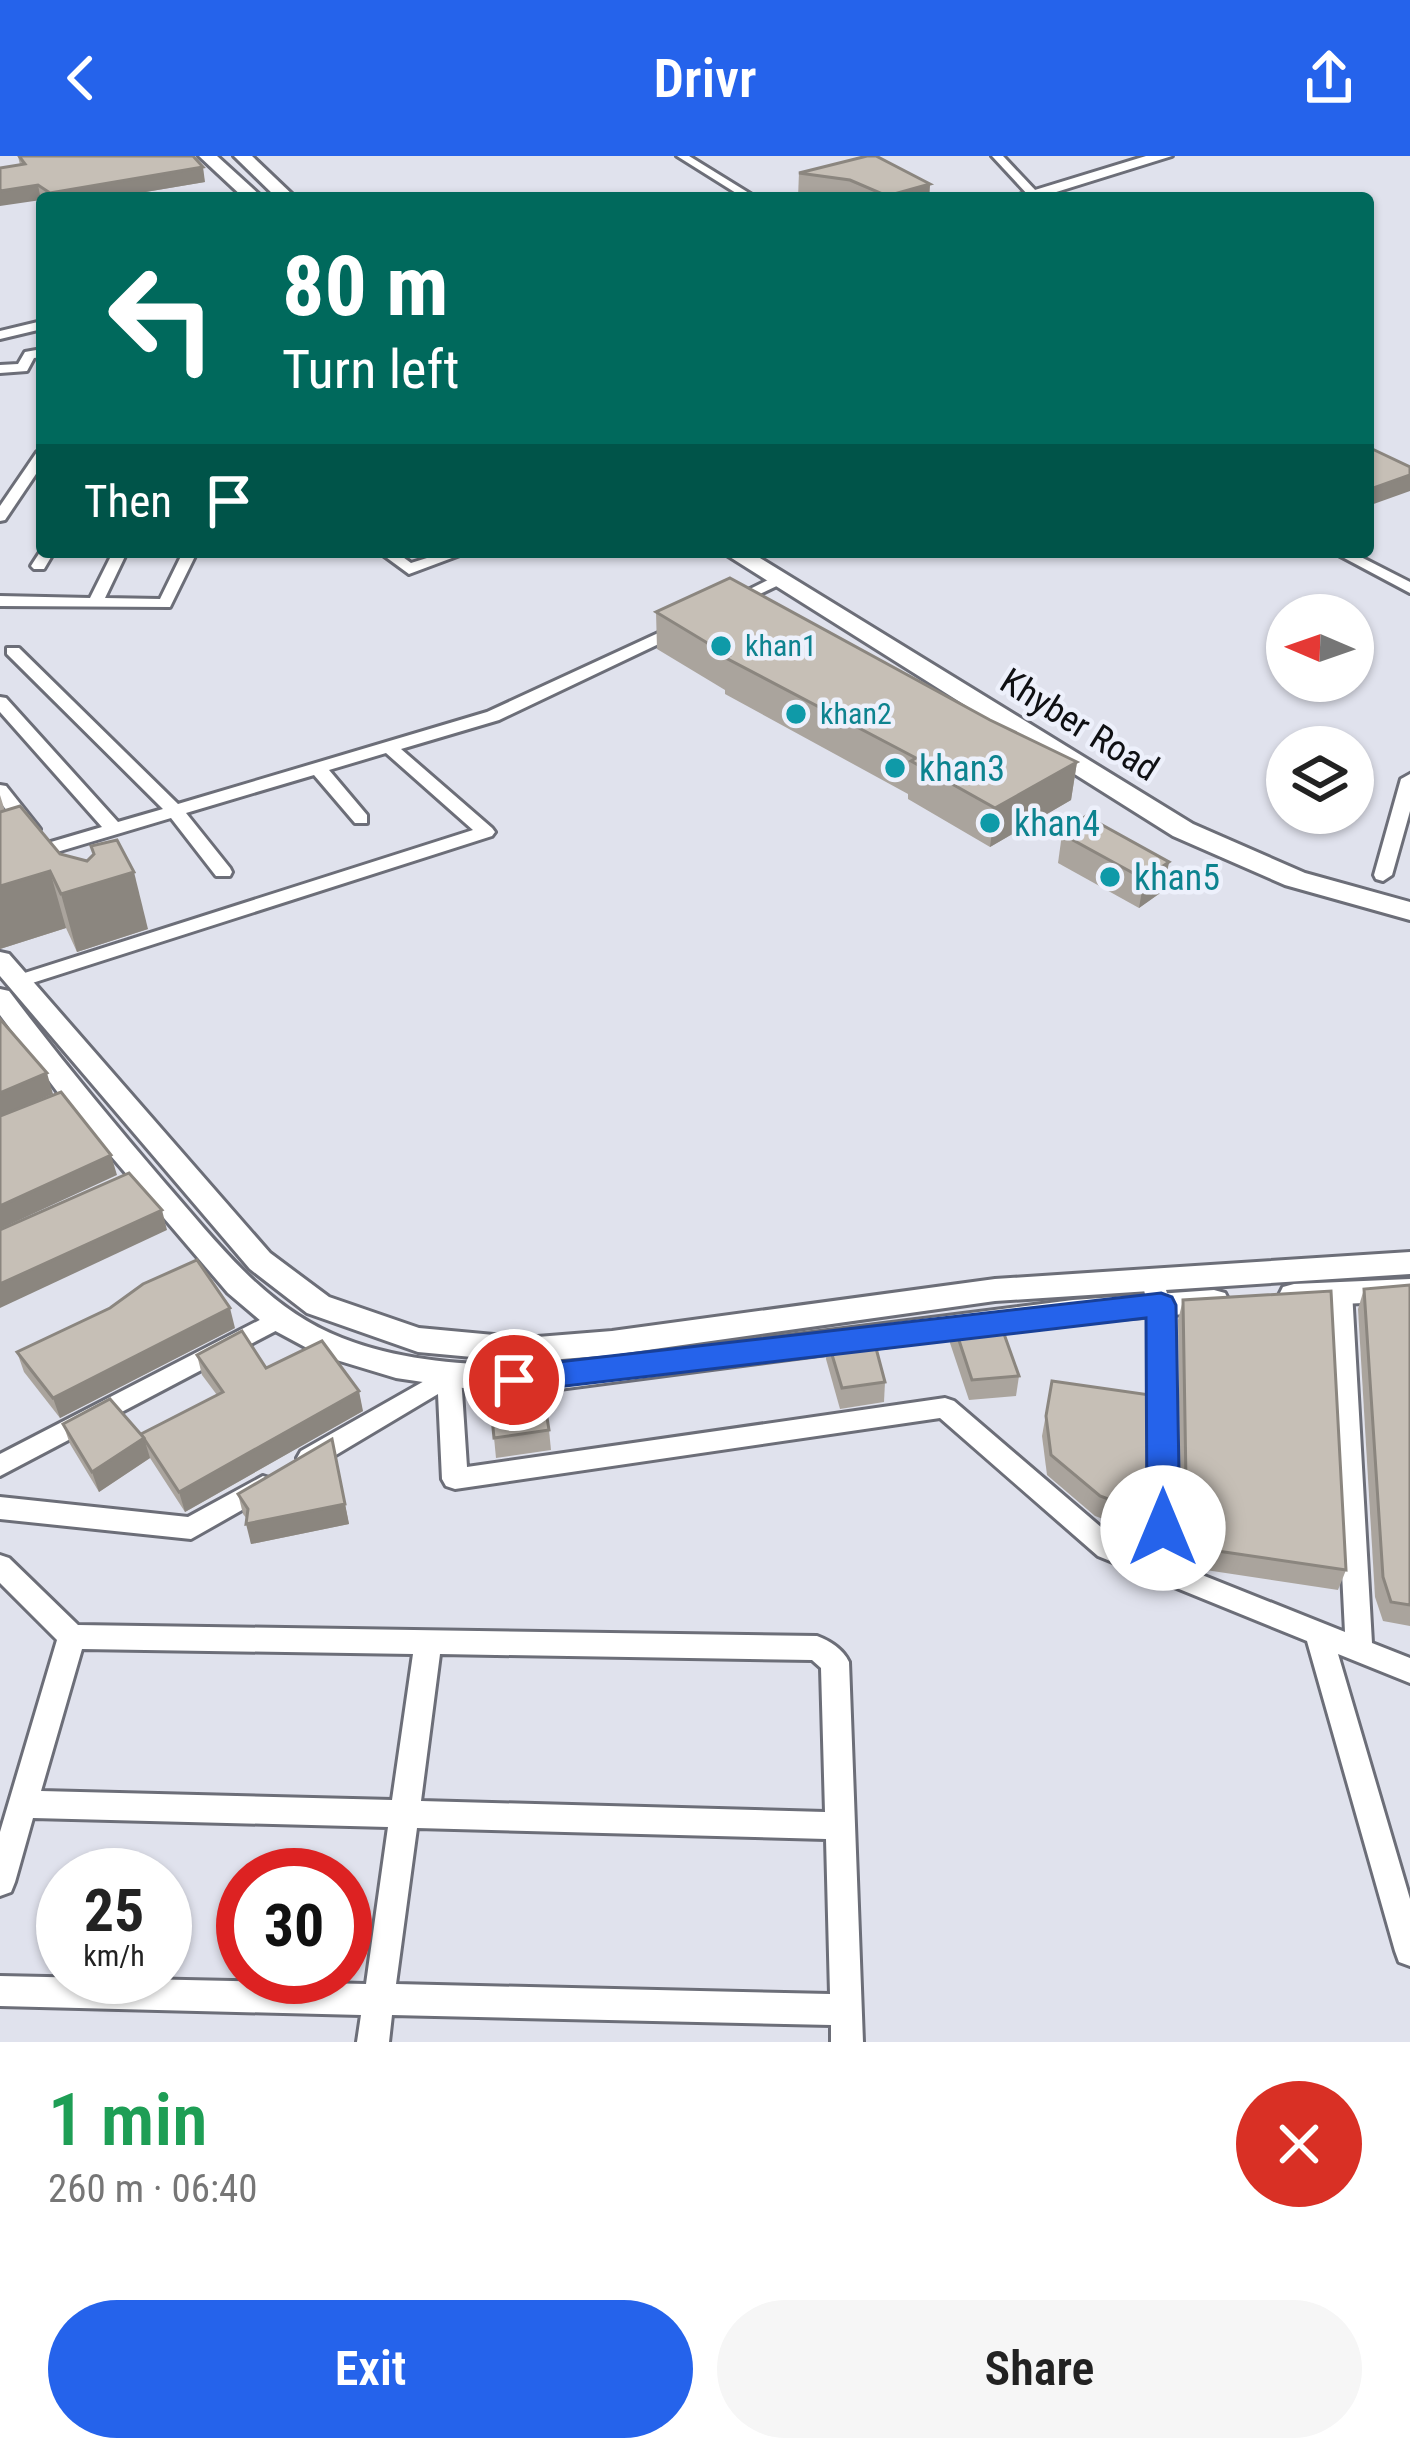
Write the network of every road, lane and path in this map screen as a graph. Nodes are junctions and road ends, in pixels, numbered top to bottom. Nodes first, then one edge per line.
1 (207, 156) edge
2 (242, 156) edge
3 (682, 156) edge
4 (997, 156) edge
5 (1164, 156) edge
6 (1187, 156) edge
7 (247, 192) edge
8 (281, 192) edge
9 (742, 192) edge
10 (1028, 192) edge
11 (1044, 192) edge
12 (1047, 192) edge
13 (36, 326) edge
14 (0, 335) edge
15 (36, 354) edge
16 (0, 369) edge
17 (36, 464) edge
18 (0, 517) edge
19 (117, 558) edge
20 (187, 558) edge
21 (395, 558) edge
22 (442, 558) edge
23 (743, 558) edge
24 (776, 558) edge
25 (1352, 558) edge
26 (778, 580) junction
27 (1410, 588) edge
28 (0, 601) edge
29 (94, 603) junction
30 (716, 610) edge
31 (695, 620) edge
32 (13, 651) dead end
33 (0, 702) edge
34 (388, 747) junction
35 (318, 768) junction
36 (1410, 778) edge
37 (0, 790) edge
38 (174, 810) junction
39 (362, 819) dead end
40 (113, 828) junction
41 (53, 856) junction
42 (0, 863) edge
43 (224, 872) dead end
44 (1383, 875) dead end
45 (1410, 891) edge
46 (1410, 911) edge
47 (7, 996) edge
48 (1410, 1263) edge
49 (1410, 1290) edge
50 (1156, 1291) junction
51 (1340, 1291) junction
52 (279, 1319) junction
53 (449, 1376) junction
54 (0, 1466) edge
55 (0, 1508) edge
56 (0, 1566) edge
57 (1164, 1571) junction
58 (1318, 1634) junction
59 (72, 1637) junction
60 (428, 1643) junction
61 (1359, 1650) junction
62 (1410, 1671) edge
63 (23, 1804) junction
64 (404, 1813) junction
65 (840, 1826) junction
66 (0, 1882) edge
67 (1410, 1951) edge
68 (0, 1990) edge
69 (380, 1996) junction
70 (846, 2026) edge
71 (373, 2042) edge

1 - 7 main road
2 - 8 main road
3 - 9 street
4 - 10 street
5 - 11 main road
6 - 12 main road
13 - 14 street
15 - 16 street
17 - 18 street
19 - 29 street
20 - 29 street
21 - 22 street
23 - 26 main road, Khyber Road
24 - 45 main road, Khyber Road
25 - 27 street
26 - 30 street
26 - 46 main road, Khyber Road
28 - 29 street
31 - 34 street
32 - 38 street
33 - 40 street
34 - 35 street
34 - 47 street
35 - 38 street
35 - 39 street
36 - 44 street
37 - 41 street
38 - 40 street
38 - 43 street
40 - 41 street
41 - 42 street
47 - 50 street
47 - 52 street
48 - 50 street
49 - 51 street
50 - 51 street
50 - 53 street
50 - 57 street
51 - 61 street
52 - 53 street
52 - 54 street
53 - 55 street
53 - 57 street
56 - 59 street
57 - 58 street
58 - 61 street
58 - 67 street
59 - 60 street
59 - 63 street
60 - 64 street
60 - 65 street
61 - 62 street
63 - 64 street
63 - 66 street
64 - 65 street
64 - 69 street
65 - 70 street
68 - 69 street
69 - 70 street
69 - 71 street

